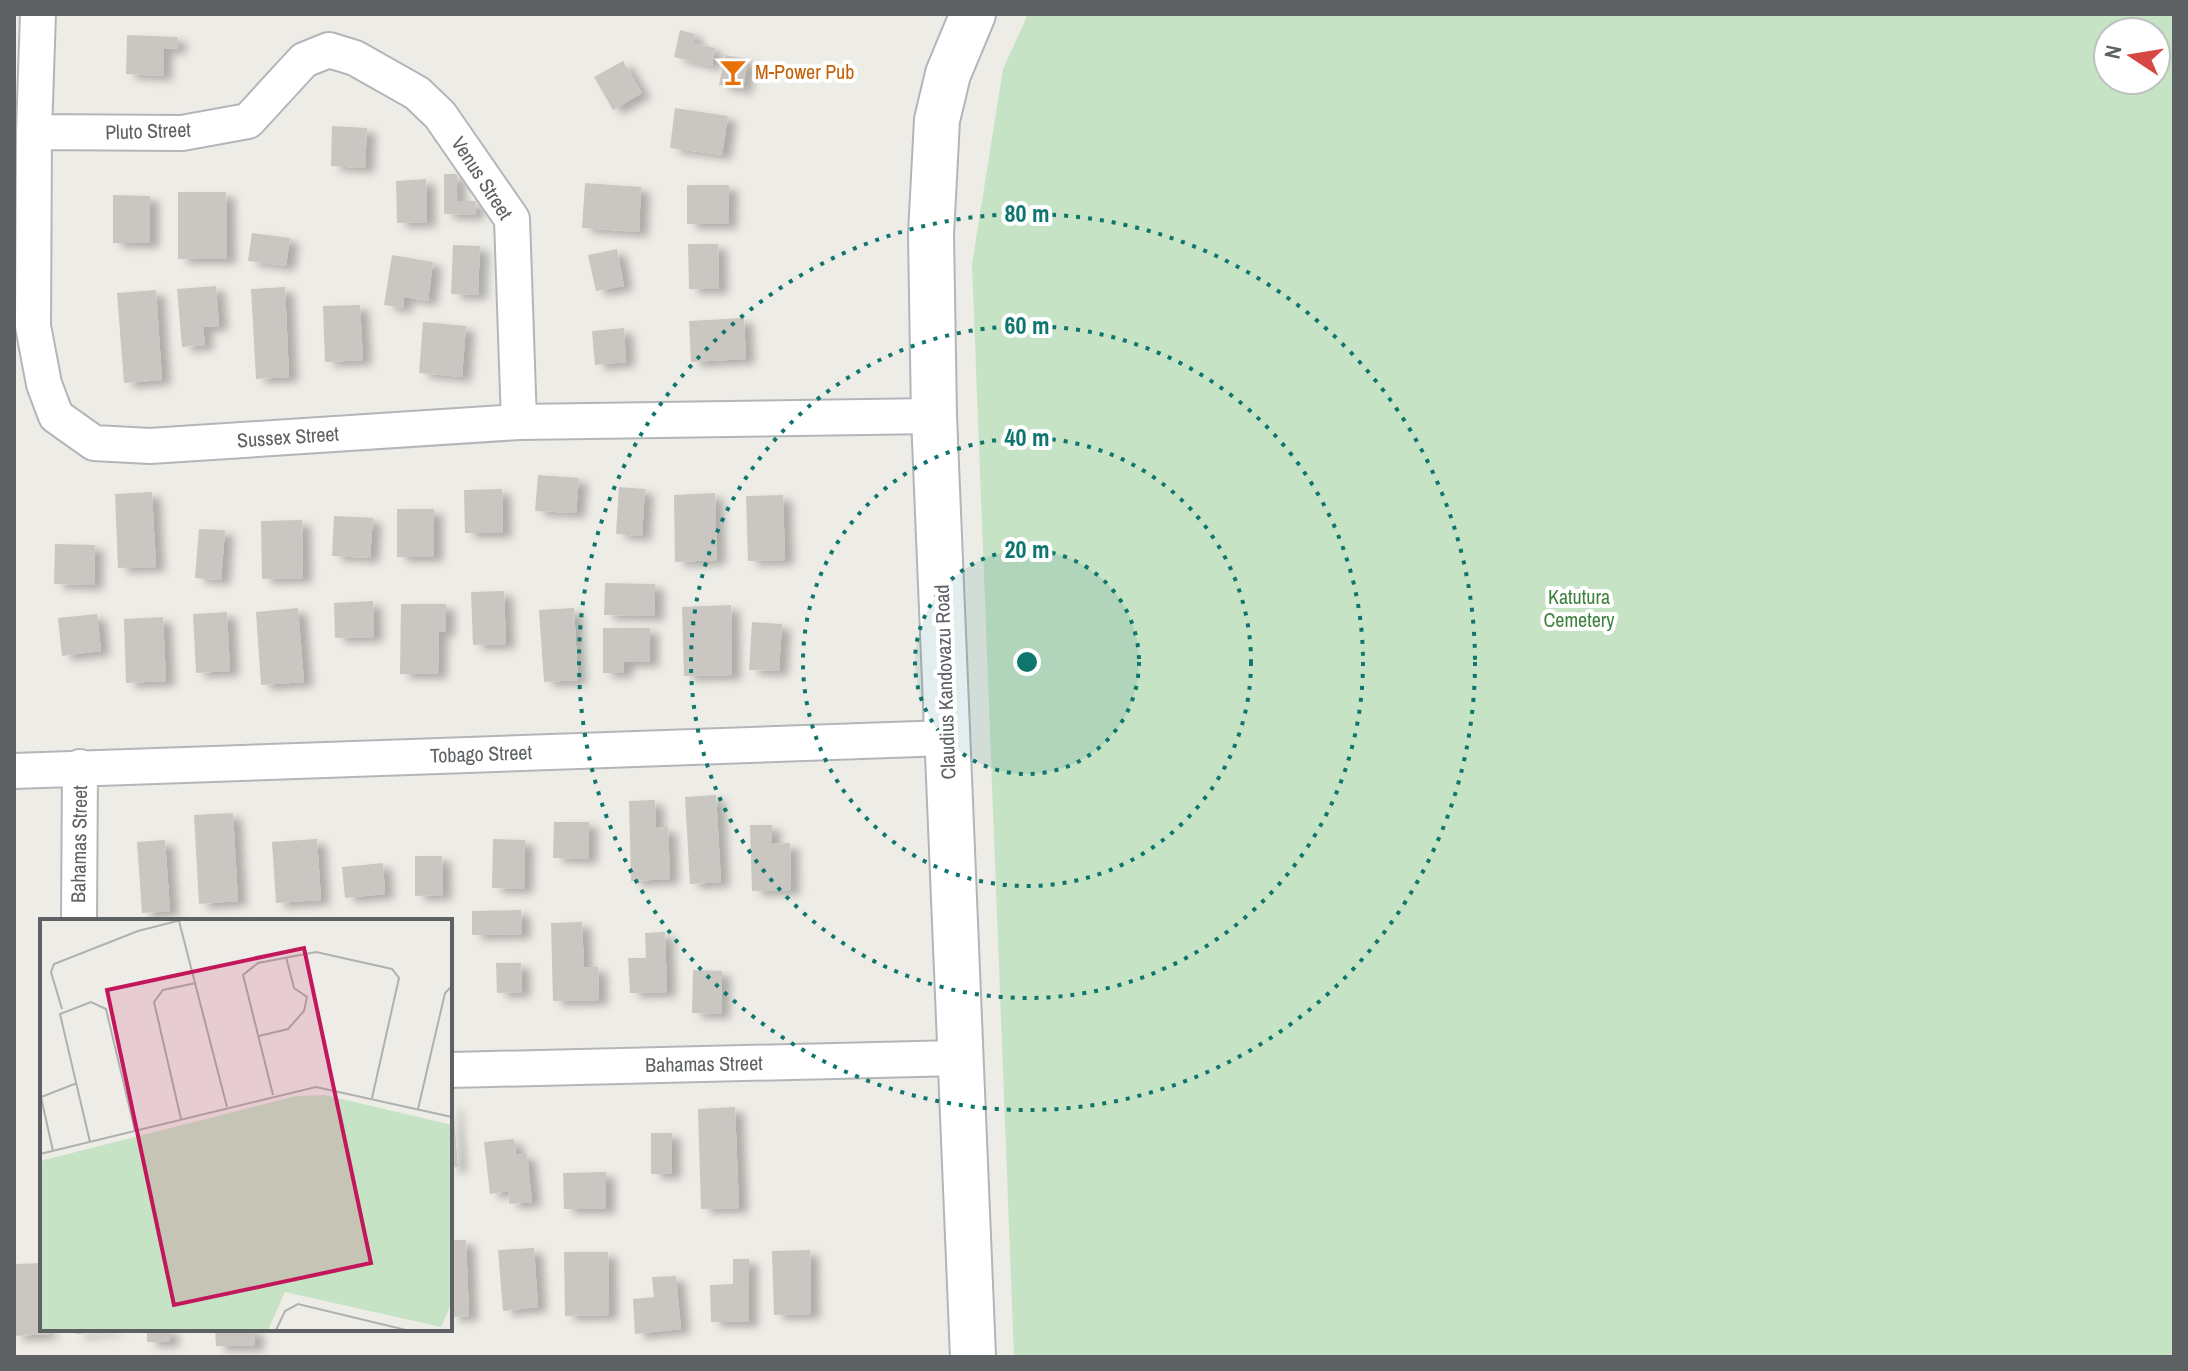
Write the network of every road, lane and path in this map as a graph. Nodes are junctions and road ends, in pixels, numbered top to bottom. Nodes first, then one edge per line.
1 (38, 14) edge
2 (973, 14) edge
3 (329, 50) joint
4 (34, 132) junction
5 (934, 416) junction
6 (519, 422) junction
7 (947, 738) junction
8 (80, 767) junction
9 (14, 771) edge
10 (79, 919) edge
11 (959, 1058) junction
12 (452, 1070) edge
13 (973, 1357) edge

1 - 4 street, Sussex Street
2 - 5 street, Claudius Kandovazu Road
3 - 4 street, Pluto Street
3 - 6 street, Venus Street
4 - 6 street, Sussex Street
5 - 6 street, Sussex Street
5 - 7 street, Claudius Kandovazu Road
7 - 8 street, Tobago Street
7 - 11 street, Claudius Kandovazu Road
8 - 9 street, Tobago Street
8 - 10 street, Bahamas Street
11 - 12 street, Bahamas Street
11 - 13 street, Claudius Kandovazu Road

